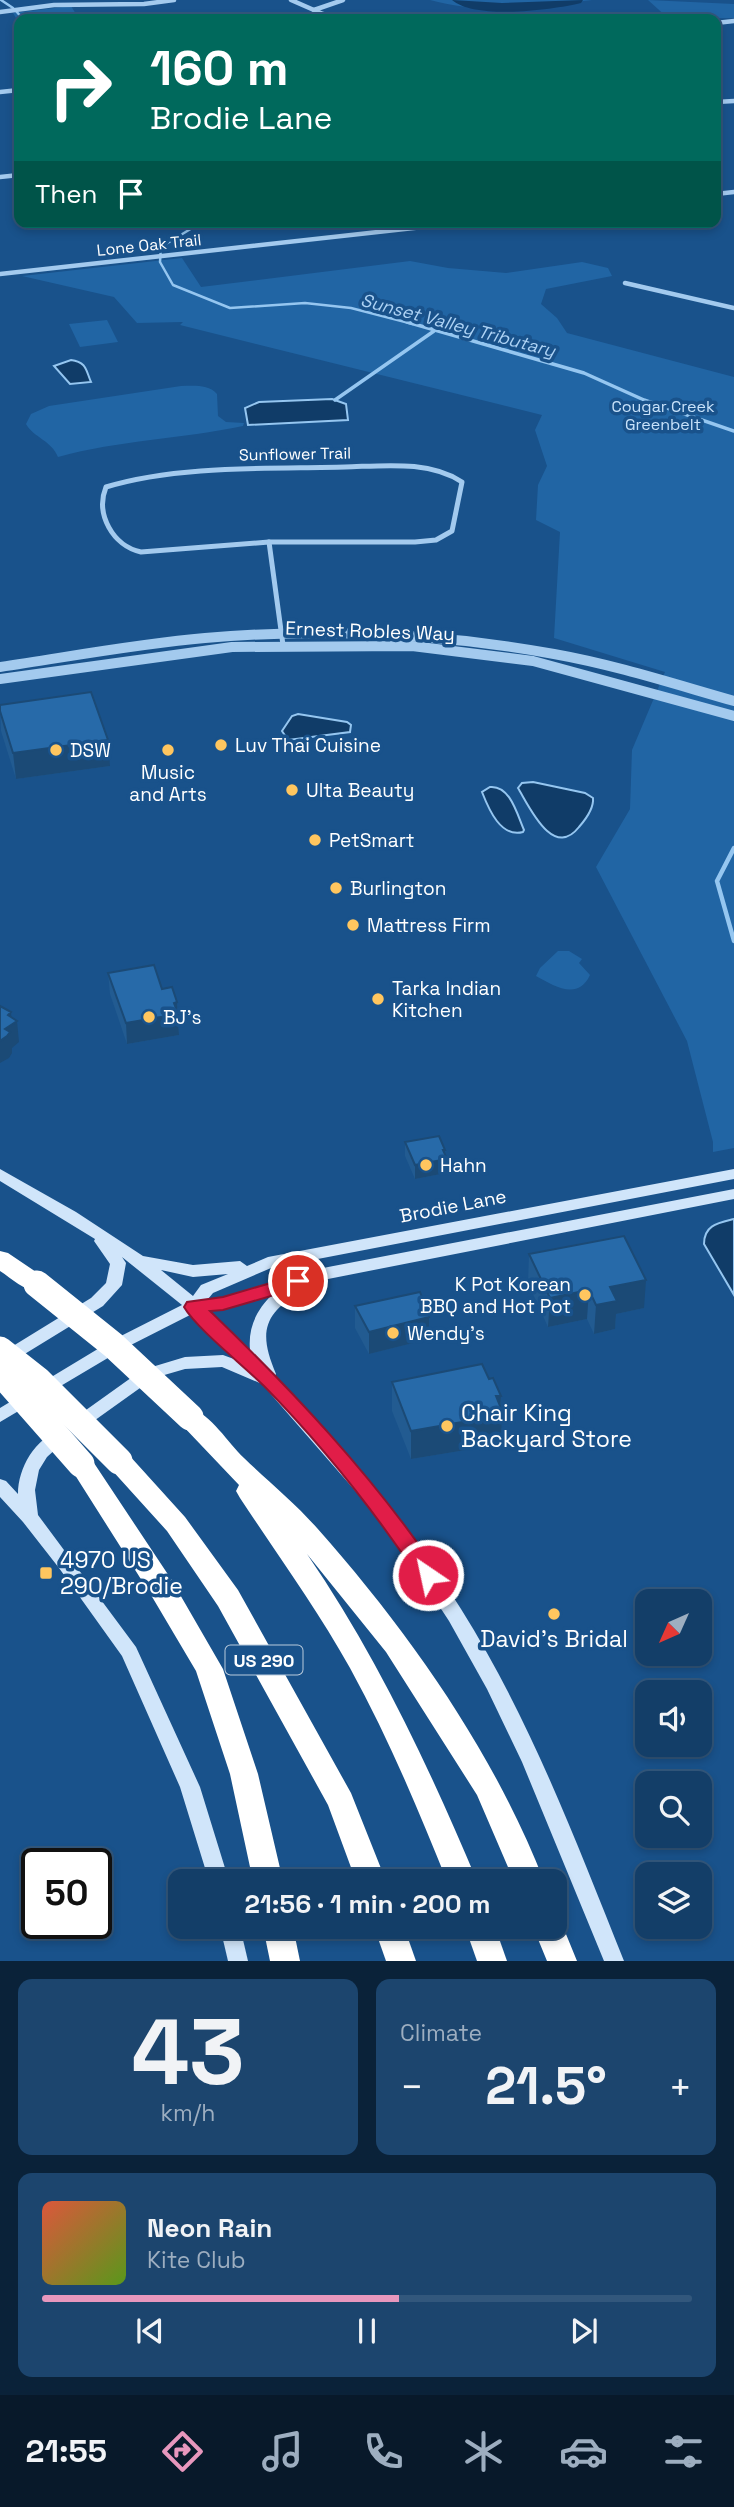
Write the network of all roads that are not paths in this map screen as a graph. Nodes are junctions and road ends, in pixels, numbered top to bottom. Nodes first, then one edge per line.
1 (174, 0) edge
2 (290, 0) edge
3 (343, 0) edge
4 (314, 11) junction
5 (0, 12) edge
6 (325, 14) edge
7 (415, 228) edge
8 (0, 274) edge
9 (625, 283) dead end
10 (734, 308) edge
11 (269, 542) junction
12 (282, 640) junction
13 (0, 667) edge
14 (0, 679) edge
15 (734, 701) edge
16 (734, 716) edge
17 (0, 1174) edge
18 (734, 1174) edge
19 (734, 1183) edge
20 (734, 1194) edge
21 (667, 1208) junction
22 (97, 1234) junction
23 (0, 1259) edge
24 (138, 1260) junction
25 (268, 1263) junction
26 (323, 1274) junction
27 (193, 1307) junction
28 (0, 1350) edge
29 (0, 1362) edge
30 (0, 1372) edge
31 (272, 1382) junction
32 (0, 1416) edge
33 (225, 1455) junction
34 (0, 1486) edge
35 (29, 1517) junction
36 (215, 1869) edge
37 (265, 1869) edge
38 (366, 1869) edge
39 (457, 1869) edge
40 (524, 1869) edge
41 (233, 1939) edge
42 (280, 1939) edge
43 (393, 1939) edge
44 (484, 1939) edge
45 (553, 1939) edge
46 (238, 1961) edge
47 (285, 1961) edge
48 (401, 1961) edge
49 (492, 1961) edge
50 (562, 1961) edge
51 (614, 1961) edge

1 - 5 street
2 - 4 street
3 - 4 street
4 - 6 street
7 - 8 street, Lone Oak Trail
9 - 10 street
11 - 11 street, Sunflower Trail
11 - 12 street
12 - 13 street, Ernest Robles Way
12 - 14 street, Ernest Robles Way
12 - 15 street, Ernest Robles Way
12 - 16 street, Ernest Robles Way
17 - 22 main road
18 - 25 main road, Brodie Lane
19 - 21 main road
20 - 21 main road, Brodie Lane
21 - 26 main road, Brodie Lane
22 - 24 main road
22 - 29 main road
23 - 33 highway, bridge
24 - 25 main road
24 - 27 main road
25 - 27 main road, Brodie Lane
26 - 27 main road, Brodie Lane
26 - 31 main road
27 - 31 main road
27 - 32 main road, Brodie Lane
28 - 38 highway, US 290, bridge
30 - 37 highway, bridge
31 - 35 main road
31 - 51 main road
33 - 39 highway
33 - 40 highway
34 - 35 main road
35 - 36 main road
41 - 46 main road
42 - 47 highway
43 - 48 highway
44 - 49 highway
45 - 50 highway

